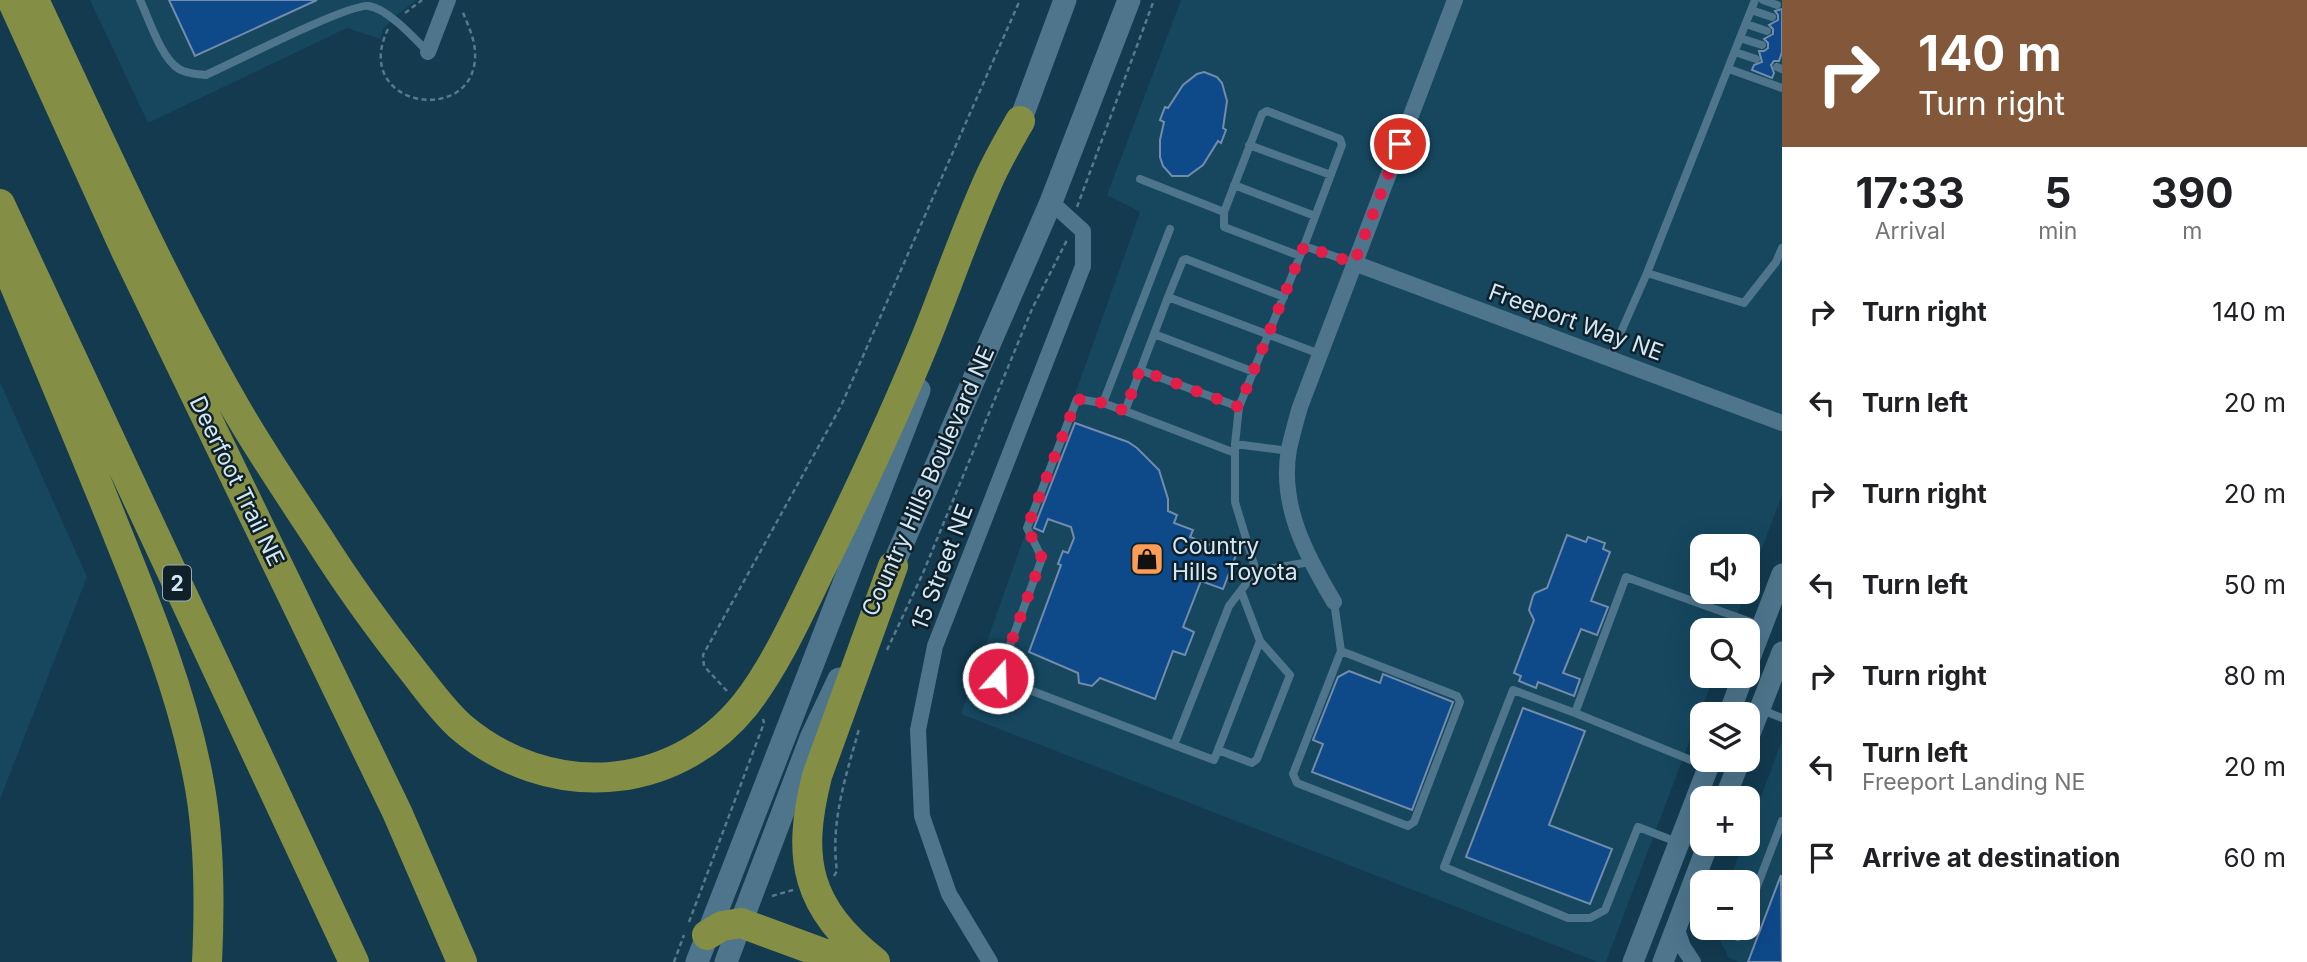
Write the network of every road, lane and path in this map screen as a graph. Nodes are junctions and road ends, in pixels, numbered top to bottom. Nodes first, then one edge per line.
1 (12, 0) edge
2 (34, 0) edge
3 (140, 0) edge
4 (448, 0) edge
5 (1020, 0) edge
6 (1065, 0) edge
7 (1129, 0) edge
8 (1154, 0) edge
9 (1455, 0) edge
10 (1755, 0) edge
11 (1763, 0) edge
12 (1777, 5) dead end
13 (1751, 10) junction
14 (1772, 17) dead end
15 (1746, 24) junction
16 (1767, 31) dead end
17 (1740, 38) junction
18 (1762, 45) dead end
19 (428, 52) joint
20 (1735, 52) junction
21 (1756, 59) dead end
22 (1729, 69) junction
23 (1782, 88) edge
24 (1020, 121) junction
25 (1249, 145) junction
26 (1331, 176) junction
27 (1140, 178) dead end
28 (1234, 185) junction
29 (1051, 202) junction
30 (0, 204) edge
31 (1224, 212) junction
32 (1315, 216) junction
33 (1072, 222) junction
34 (1170, 229) dead end
35 (1304, 246) junction
36 (1782, 248) edge
37 (0, 250) edge
38 (1300, 256) junction
39 (1354, 263) junction
40 (1647, 274) junction
41 (1168, 297) junction
42 (1284, 297) junction
43 (1154, 334) junction
44 (1268, 335) junction
45 (1320, 354) junction
46 (1609, 359) junction
47 (1140, 370) junction
48 (1254, 372) junction
49 (1104, 403) junction
50 (1239, 407) junction
51 (1125, 411) junction
52 (1782, 423) edge
53 (1235, 449) junction
54 (1289, 451) junction
55 (1310, 562) junction
56 (893, 566) junction
57 (1256, 571) junction
58 (1782, 574) edge
59 (1241, 591) junction
60 (1334, 602) joint
61 (1762, 626) junction
62 (1760, 631) edge
63 (1260, 641) junction
64 (1340, 651) junction
65 (1782, 652) edge
66 (883, 661) dead end
67 (744, 706) junction
68 (1760, 709) joint
69 (1575, 713) junction
70 (1782, 718) edge
71 (861, 722) dead end
72 (1174, 745) junction
73 (1218, 750) junction
74 (1690, 756) edge
75 (1707, 772) edge
76 (397, 812) junction
77 (1782, 821) edge
78 (1679, 843) junction
79 (1703, 856) edge
80 (827, 878) dead end
81 (1760, 878) edge
82 (703, 886) dead end
83 (792, 890) dead end
84 (766, 898) dead end
85 (741, 923) junction
86 (1676, 927) junction
87 (702, 948) edge
88 (207, 962) edge
89 (354, 962) edge
90 (463, 962) edge
91 (479, 962) edge
92 (726, 962) edge
93 (846, 962) edge
94 (875, 962) edge
95 (990, 962) edge
96 (1633, 962) edge
97 (1663, 962) edge
98 (1693, 962) edge

1 - 76 highway, Deerfoot Trail NE
2 - 67 highway
3 - 19 lane
4 - 19 street
5 - 67 path
6 - 24 main road, Country Hills Boulevard NE
7 - 29 main road, Country Hills Boulevard NE
8 - 33 path
9 - 39 street
10 - 13 lane
11 - 12 lane
13 - 14 lane
13 - 15 lane
15 - 16 lane
15 - 17 lane
17 - 18 lane
17 - 20 lane
20 - 21 lane
20 - 22 lane
22 - 23 lane
22 - 40 lane
24 - 67 highway
24 - 87 main road, Country Hills Boulevard NE
25 - 26 lane
25 - 26 lane
25 - 28 lane
26 - 32 lane
27 - 31 lane
28 - 31 lane
28 - 32 lane
29 - 33 street, 15 Street NE
29 - 56 main road, Country Hills Boulevard NE
30 - 89 highway, 2
31 - 38 lane
32 - 35 lane
33 - 66 path
33 - 95 street, 15 Street NE
34 - 49 lane
35 - 38 lane
35 - 39 lane
36 - 40 lane
37 - 88 highway
38 - 42 lane
39 - 45 street
39 - 46 street, Freeport Way NE
40 - 46 lane
41 - 42 lane
41 - 43 lane
41 - 44 lane
42 - 44 lane
43 - 47 lane
43 - 48 lane
44 - 45 lane
44 - 48 lane
45 - 54 street
46 - 52 street, Freeport Way NE
47 - 50 lane
47 - 51 lane
48 - 50 lane
49 - 51 lane
49 - 72 lane
50 - 53 lane
51 - 53 lane
53 - 54 lane
53 - 57 lane
54 - 55 street
55 - 57 lane
55 - 60 street
56 - 85 main road, Country Hills Boulevard NE
56 - 94 highway
57 - 59 lane
58 - 61 street
59 - 63 lane
59 - 72 lane
60 - 64 lane
61 - 62 street
61 - 69 lane
63 - 73 lane
63 - 73 lane
64 - 64 lane
65 - 68 street
67 - 82 path
68 - 70 lane
69 - 74 lane
69 - 78 lane
71 - 80 path
72 - 73 lane
75 - 78 street
76 - 90 highway, Deerfoot Trail NE
76 - 91 highway
77 - 81 lane
78 - 96 street
79 - 86 street
83 - 84 path
85 - 87 highway
85 - 92 main road, Country Hills Boulevard NE
85 - 93 highway
86 - 97 street
86 - 98 street

